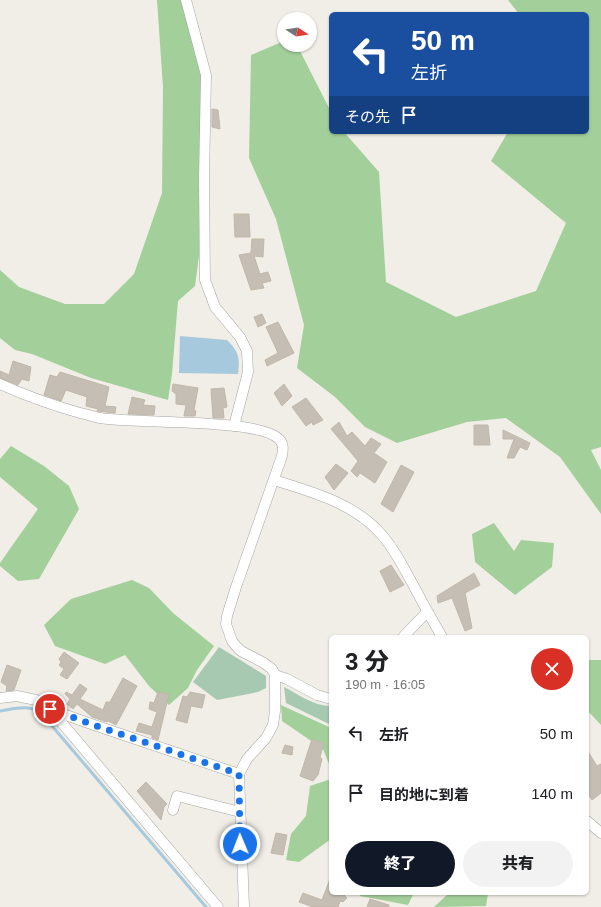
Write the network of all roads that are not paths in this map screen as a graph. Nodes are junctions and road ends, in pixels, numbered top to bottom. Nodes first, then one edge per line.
1 (186, 0) edge
2 (0, 384) edge
3 (234, 426) junction
4 (274, 480) junction
5 (427, 612) junction
6 (405, 635) edge
7 (441, 635) edge
8 (275, 675) junction
9 (0, 698) edge
10 (329, 698) edge
11 (50, 709) junction
12 (239, 774) junction
13 (173, 810) dead end
14 (240, 812) junction
15 (589, 823) edge
16 (600, 831) edge
17 (218, 907) edge
18 (244, 907) edge

1 - 3 street
2 - 3 street
3 - 4 street
4 - 5 street
4 - 8 street
5 - 6 street
5 - 7 street
8 - 10 street
8 - 12 street
9 - 11 street
11 - 12 street
11 - 17 street
12 - 14 street
13 - 14 street
14 - 18 street
15 - 16 street

